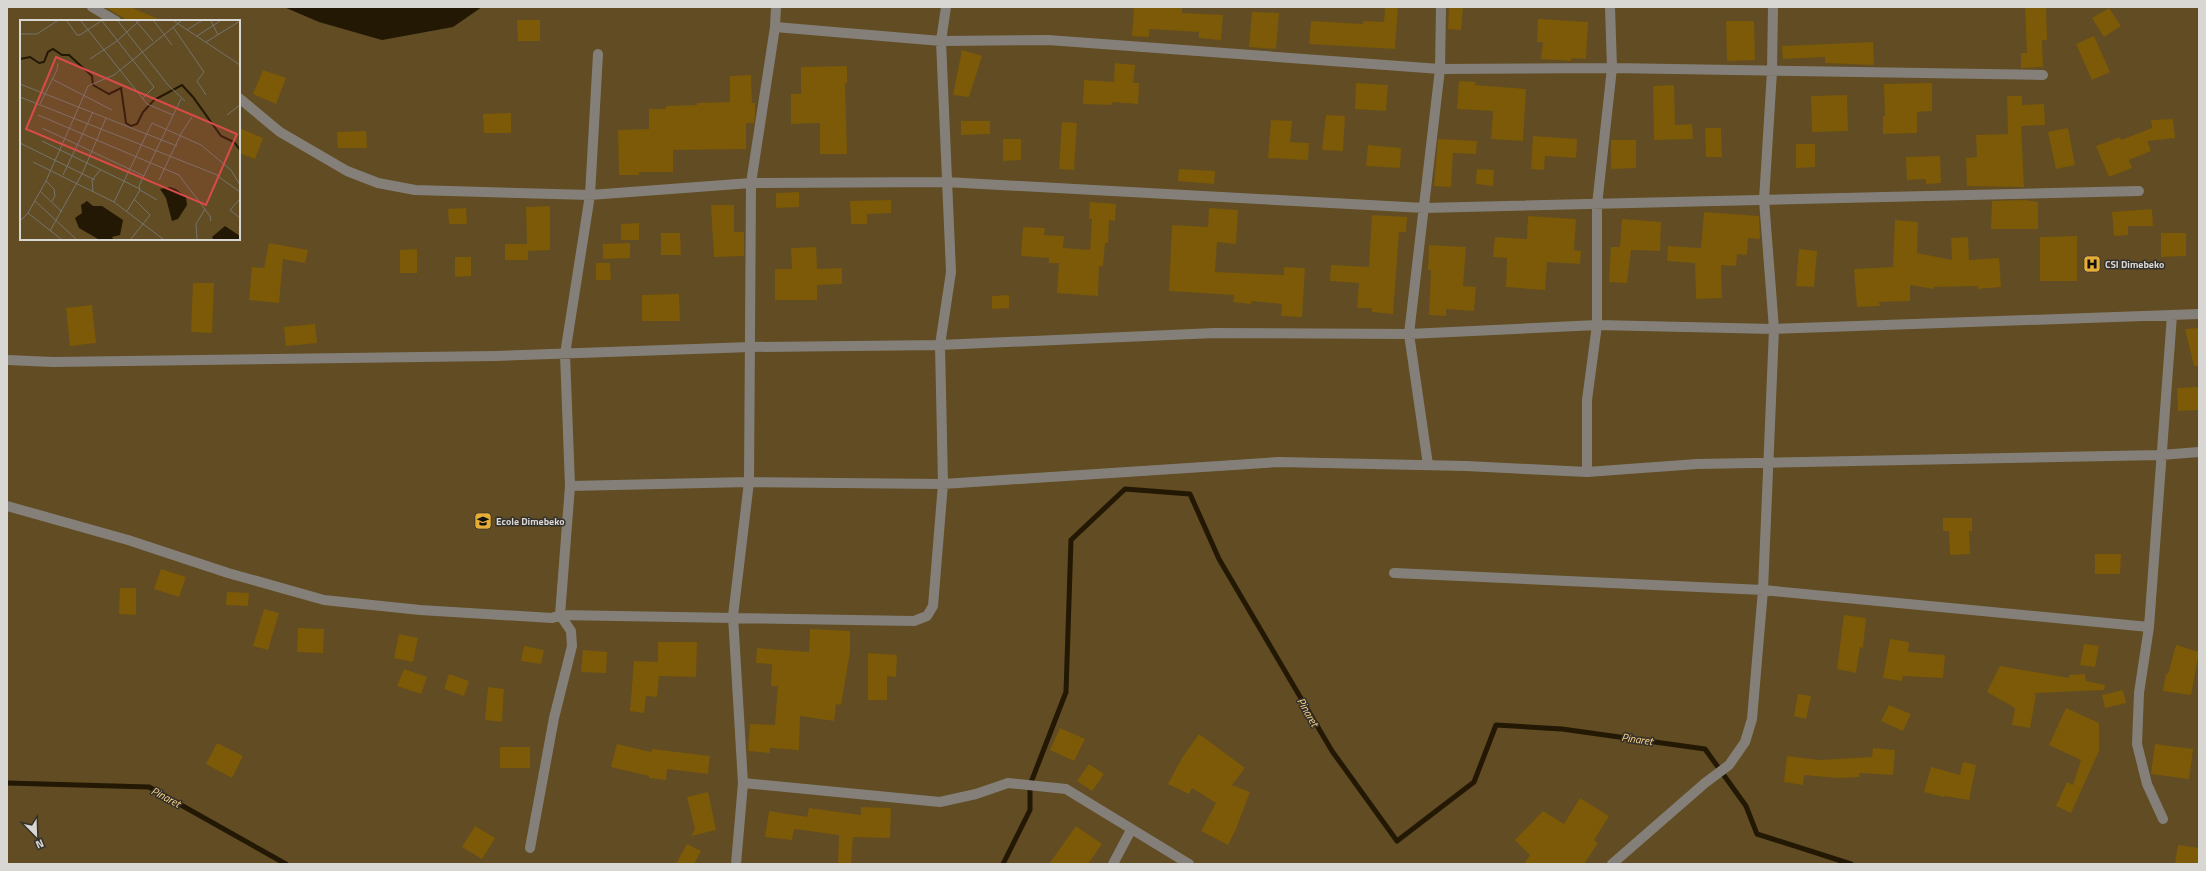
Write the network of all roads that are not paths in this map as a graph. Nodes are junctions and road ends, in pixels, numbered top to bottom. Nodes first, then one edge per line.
1 (92, 7) edge
2 (776, 7) edge
3 (946, 7) edge
4 (1441, 7) edge
5 (1610, 7) edge
6 (1774, 7) edge
7 (114, 20) edge
8 (775, 28) junction
9 (941, 41) junction
10 (598, 54) dead end
11 (1612, 68) junction
12 (1440, 69) junction
13 (1772, 71) junction
14 (2043, 75) dead end
15 (240, 99) edge
16 (946, 182) junction
17 (751, 183) junction
18 (2139, 191) dead end
19 (590, 194) junction
20 (1764, 200) junction
21 (1597, 205) junction
22 (1424, 208) junction
23 (2199, 314) edge
24 (2172, 316) junction
25 (1597, 325) junction
26 (1774, 329) junction
27 (1409, 334) junction
28 (940, 345) junction
29 (751, 347) junction
30 (565, 354) junction
31 (7, 360) edge
32 (2199, 452) edge
33 (2161, 455) junction
34 (1768, 463) junction
35 (1428, 465) junction
36 (1587, 472) junction
37 (749, 482) junction
38 (943, 484) junction
39 (570, 486) junction
40 (7, 506) edge
41 (1394, 573) dead end
42 (1763, 590) junction
43 (560, 615) junction
44 (733, 616) junction
45 (2149, 627) junction
46 (743, 783) junction
47 (2163, 820) dead end
48 (1131, 830) junction
49 (530, 848) dead end
50 (736, 864) edge
51 (1113, 864) edge
52 (1189, 864) edge
53 (1612, 864) edge

1 - 7 street
2 - 8 street
3 - 9 street
4 - 12 street
5 - 11 street
6 - 13 street
8 - 9 street
8 - 17 street
9 - 12 street
9 - 16 street
10 - 19 street
11 - 12 street
11 - 13 street
11 - 21 street
12 - 22 street
13 - 14 street
13 - 20 street
15 - 19 street
16 - 17 street
16 - 22 street
16 - 28 street
17 - 19 street
17 - 29 street
18 - 20 street
19 - 30 street
20 - 21 street
20 - 26 street
21 - 22 street
21 - 25 street
22 - 27 street
23 - 24 street
24 - 26 street
24 - 33 street
25 - 26 street
25 - 27 street
25 - 36 street
26 - 34 street
27 - 28 street
27 - 35 street
28 - 29 street
28 - 38 street
29 - 30 street
29 - 37 street
30 - 31 street
30 - 39 street
32 - 33 street
33 - 34 street
33 - 45 street
34 - 36 street
34 - 42 street
35 - 36 street
35 - 38 street
37 - 38 street
37 - 39 street
37 - 44 street
38 - 44 street
39 - 43 street
40 - 43 street
41 - 42 street
42 - 45 street
42 - 53 street
43 - 44 street
43 - 49 street
44 - 46 street
45 - 47 street
46 - 48 street
46 - 50 street
48 - 51 street
48 - 52 street

